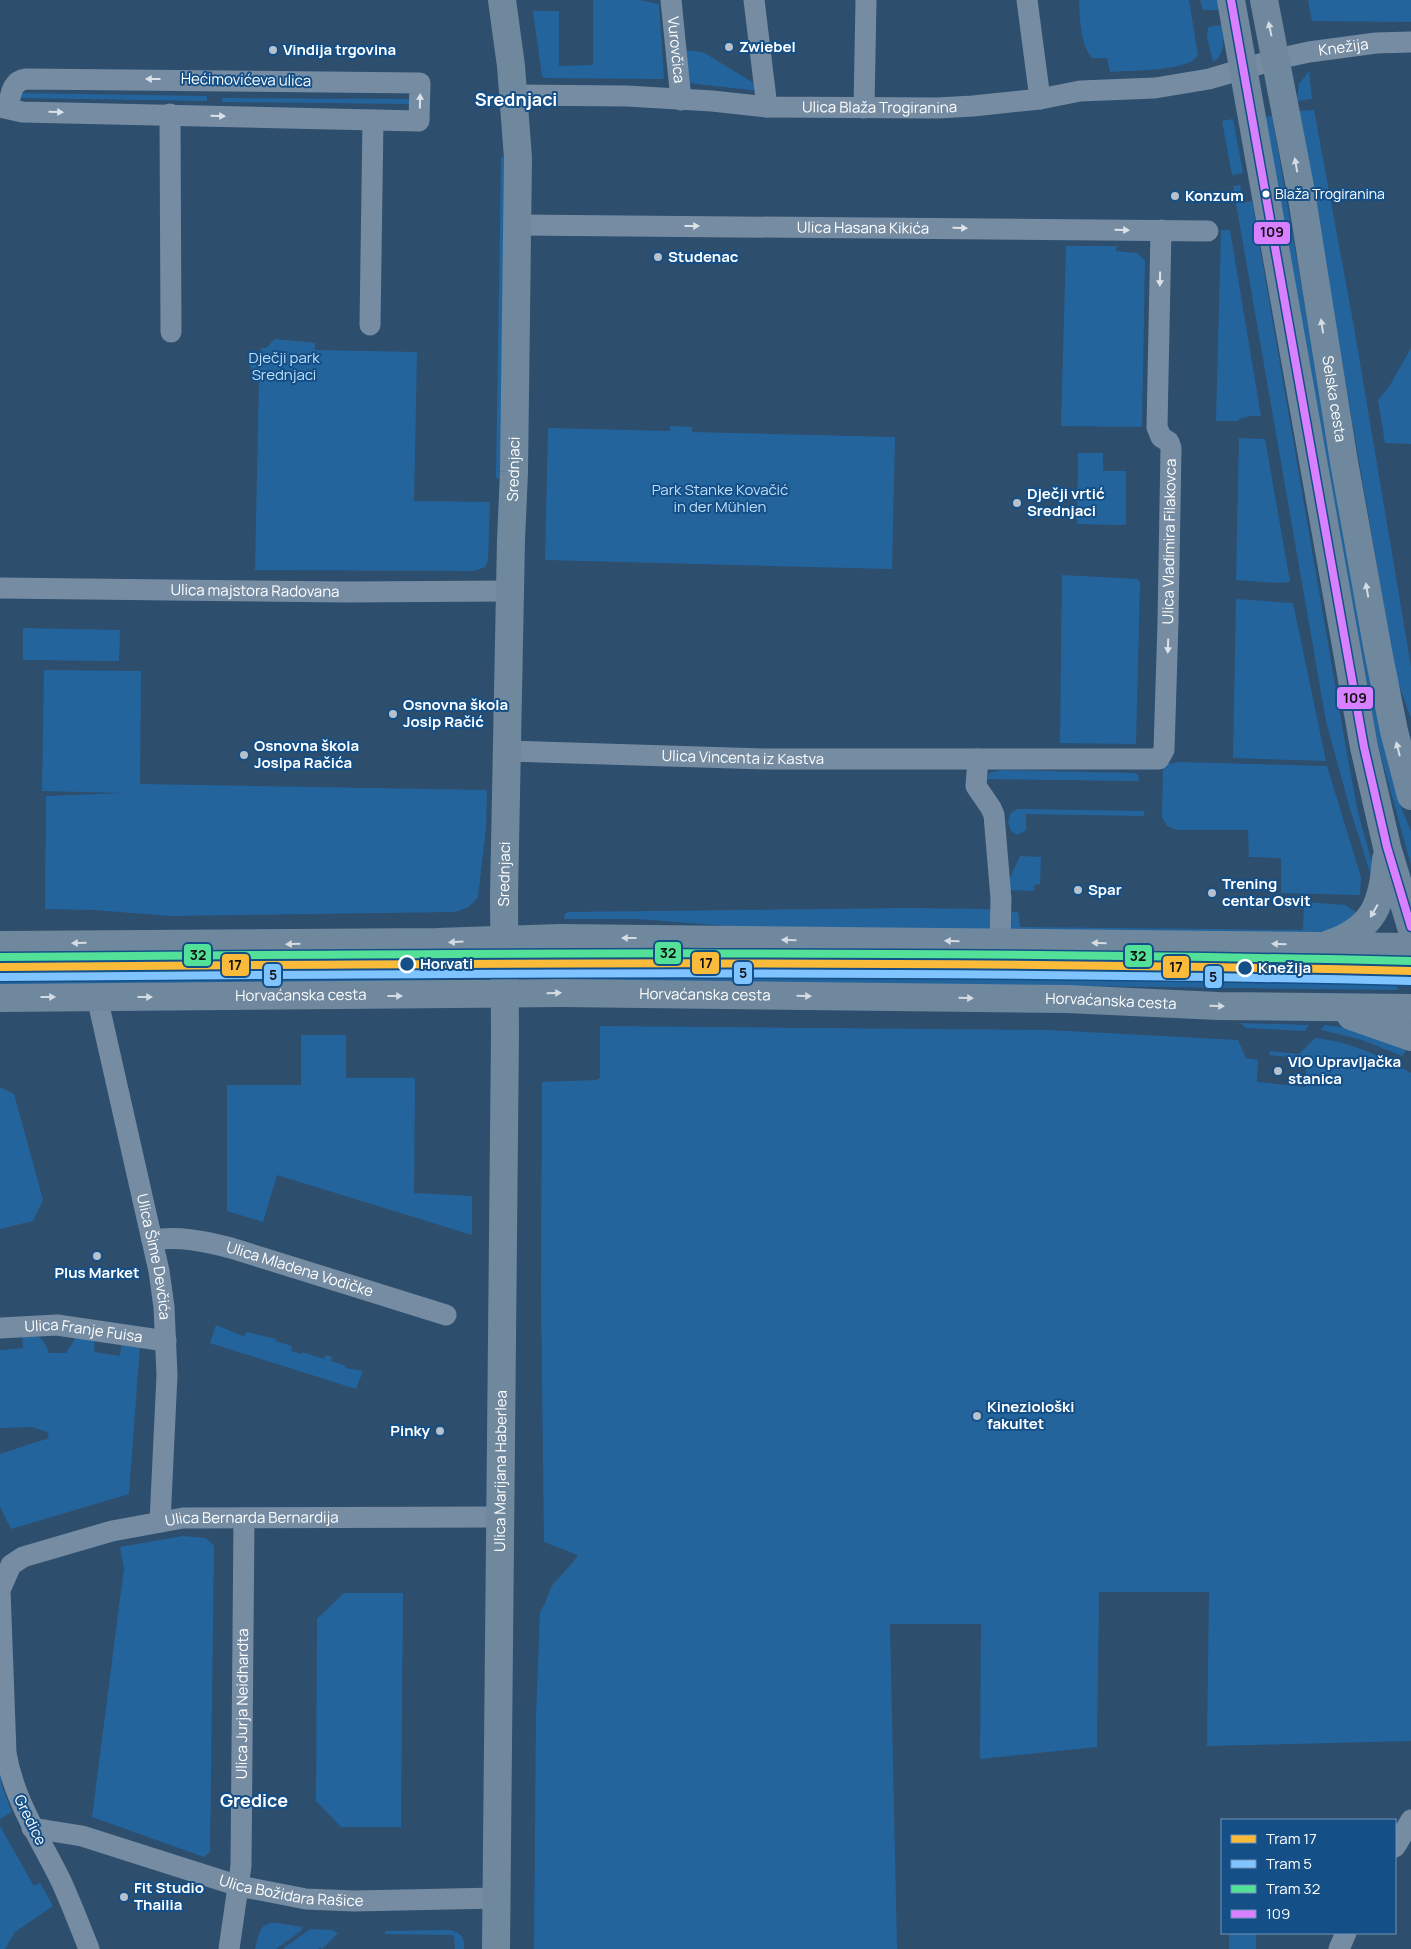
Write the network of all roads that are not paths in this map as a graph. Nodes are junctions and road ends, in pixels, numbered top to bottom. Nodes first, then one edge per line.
1 (502, 0) edge
2 (671, 0) edge
3 (754, 0) edge
4 (866, 0) edge
5 (1027, 0) edge
6 (1231, 0) edge
7 (1264, 0) edge
8 (1411, 42) edge
9 (1277, 59) junction
10 (1244, 68) junction
11 (514, 95) junction
12 (1040, 99) junction
13 (681, 100) junction
14 (4, 107) edge
15 (767, 107) junction
16 (864, 108) junction
17 (170, 114) junction
18 (373, 120) junction
19 (518, 225) junction
20 (1161, 230) junction
21 (1208, 231) dead end
22 (370, 324) dead end
23 (171, 332) dead end
24 (0, 588) edge
25 (510, 591) junction
26 (508, 751) junction
27 (978, 759) junction
28 (1152, 760) joint
29 (1411, 796) edge
30 (1387, 847) junction
31 (1411, 927) edge
32 (504, 940) junction
33 (1000, 942) junction
34 (0, 945) edge
35 (1328, 945) junction
36 (1411, 947) edge
37 (505, 994) junction
38 (96, 997) junction
39 (0, 998) edge
40 (1321, 1008) junction
41 (1411, 1008) edge
42 (1411, 1037) edge
43 (152, 1240) junction
44 (446, 1315) dead end
45 (0, 1328) edge
46 (166, 1341) junction
47 (500, 1517) junction
48 (244, 1518) junction
49 (160, 1522) junction
50 (11, 1565) joint
51 (1411, 1820) edge
52 (32, 1828) junction
53 (1396, 1845) edge
54 (239, 1886) junction
55 (497, 1898) junction
56 (1346, 1934) edge
57 (89, 1949) edge
58 (229, 1949) edge
59 (496, 1949) edge
60 (1339, 1949) edge

1 - 11 street, Srednjaci
2 - 13 street, Vurovčica
3 - 15 street
4 - 16 street
5 - 12 street
6 - 10 street, Selska cesta
9 -> 7 street, Selska cesta
8 - 9 street, Knežija
9 - 10 street, Knežija
29 -> 9 street, Selska cesta
10 - 12 street, Ulica Blaža Trogiranina
10 - 30 street, Selska cesta
11 - 13 street, Ulica Blaža Trogiranina
11 - 19 street, Srednjaci
12 - 16 street, Ulica Blaža Trogiranina
13 - 15 street, Ulica Blaža Trogiranina
14 -> 17 street, Hećimovićeva ulica
18 -> 14 street, Hećimovićeva ulica
15 - 16 street, Ulica Blaža Trogiranina
17 -> 18 street, Hećimovićeva ulica
17 - 23 street
18 - 22 street
19 -> 20 street, Ulica Hasana Kikića
19 - 25 street, Srednjaci
20 - 21 street, Ulica Hasana Kikića
20 -> 28 street, Ulica Vladimira Filakovca
24 - 25 street, Ulica majstora Radovana
25 - 26 street, Srednjaci
26 - 27 street, Ulica Vincenta iz Kastva
26 - 32 street, Srednjaci
27 - 28 street, Ulica Vincenta iz Kastva
27 - 33 street
30 - 31 street, Selska cesta
30 -> 35 street
33 -> 32 street
32 -> 34 street
32 - 37 street, Srednjaci
35 -> 33 street
35 - 36 street
38 -> 37 street, Horvaćanska cesta
37 -> 40 street, Horvaćanska cesta
37 - 47 street, Ulica Marijana Haberlea
39 -> 38 street, Horvaćanska cesta
38 - 43 street, Ulica Šime Devčića
40 - 41 street, Horvaćanska cesta
40 - 42 street
43 - 44 street, Ulica Mladena Vodičke
43 - 46 street, Ulica Šime Devčića
45 - 46 street, Ulica Franje Fuisa
46 - 49 street, Ulica Šime Devčića
47 - 48 street, Ulica Bernarda Bernardija
47 - 55 street, Ulica Marijana Haberlea
48 - 49 street, Ulica Bernarda Bernardija
48 - 54 street, Ulica Jurja Neidhardta
49 - 50 street, Ulica Bernarda Bernardija
50 - 52 street, Gredice
51 - 53 street
52 - 54 street, Ulica Božidara Rašice
52 - 57 street, Gredice
54 - 55 street, Ulica Božidara Rašice
54 - 58 street, Ulica Jurja Neidhardta
55 - 59 street, Ulica Marijana Haberlea
56 - 60 street

